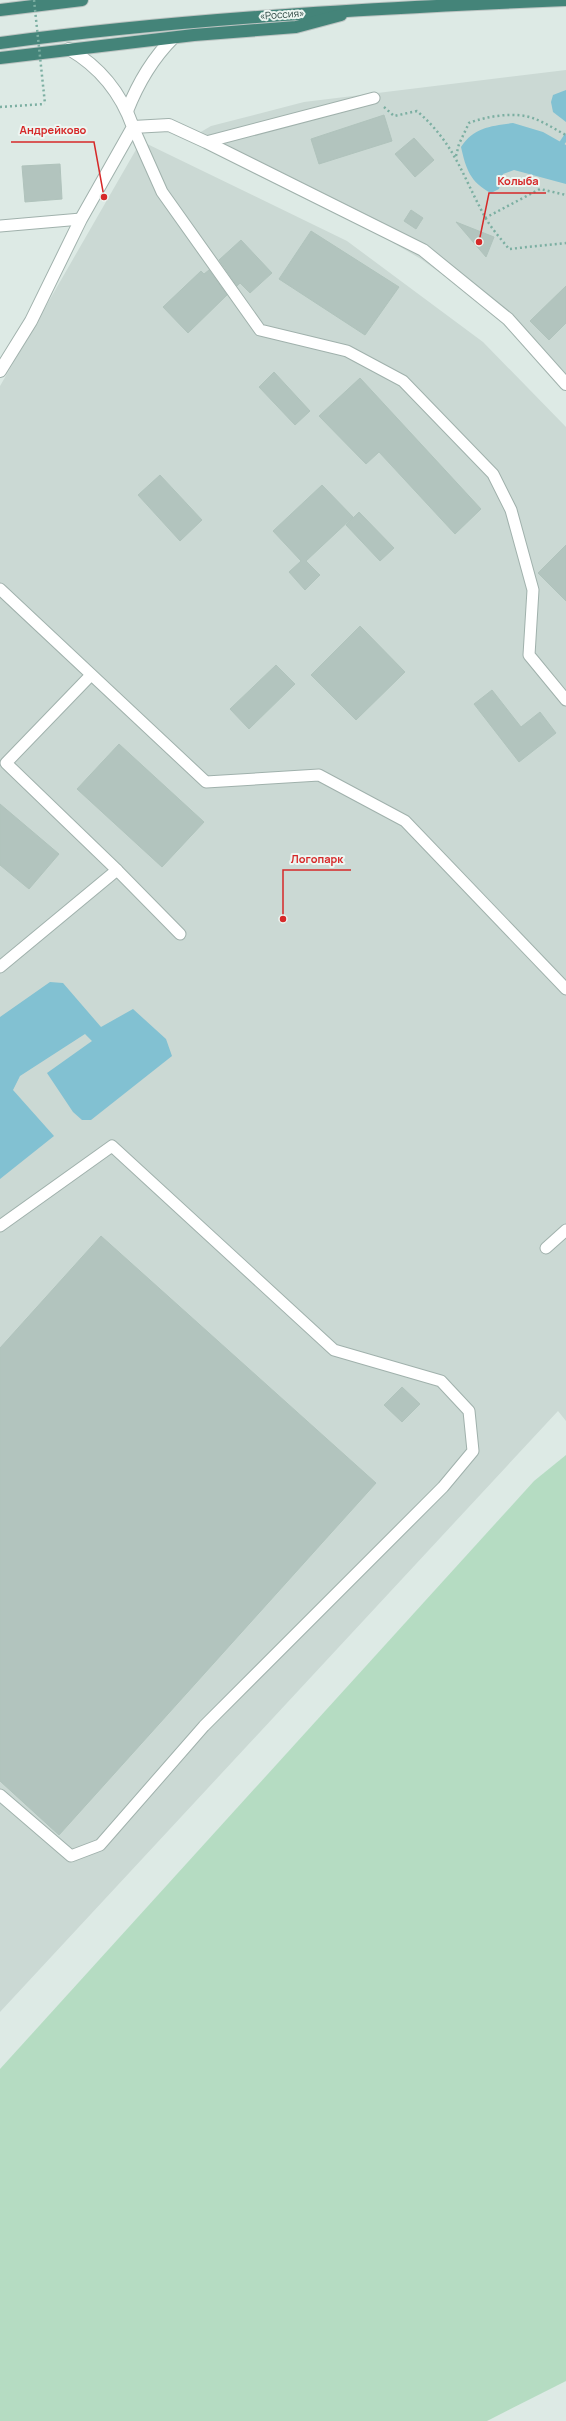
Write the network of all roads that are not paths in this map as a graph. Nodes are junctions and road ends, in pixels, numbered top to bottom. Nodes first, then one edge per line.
1 (82, 0) edge
2 (566, 0) edge
3 (367, 9) junction
4 (0, 10) edge
5 (174, 38) junction
6 (0, 44) edge
7 (69, 49) junction
8 (0, 58) edge
9 (374, 98) road end
10 (127, 111) junction
11 (133, 127) junction
12 (206, 142) junction
13 (81, 219) junction
14 (0, 226) edge
15 (0, 371) edge
16 (566, 384) edge
17 (0, 589) edge
18 (91, 675) junction
19 (566, 700) edge
20 (117, 870) junction
21 (180, 934) dead end
22 (0, 967) edge
23 (566, 989) edge
24 (0, 1226) edge
25 (566, 1230) edge
26 (546, 1248) dead end
27 (0, 1795) edge

1 - 4 highway
2 - 3 highway, «Россия»
3 - 5 highway
3 - 6 highway, «Россия»
5 - 7 highway
5 - 10 street
7 - 8 highway
7 - 10 street
9 - 12 lane
10 - 11 street
11 - 12 street
11 - 13 street
11 - 19 lane
12 - 16 street
13 - 14 lane
13 - 15 street
17 - 18 lane
18 - 20 lane
18 - 23 lane
20 - 21 lane
20 - 22 lane
24 - 27 lane
25 - 26 lane

